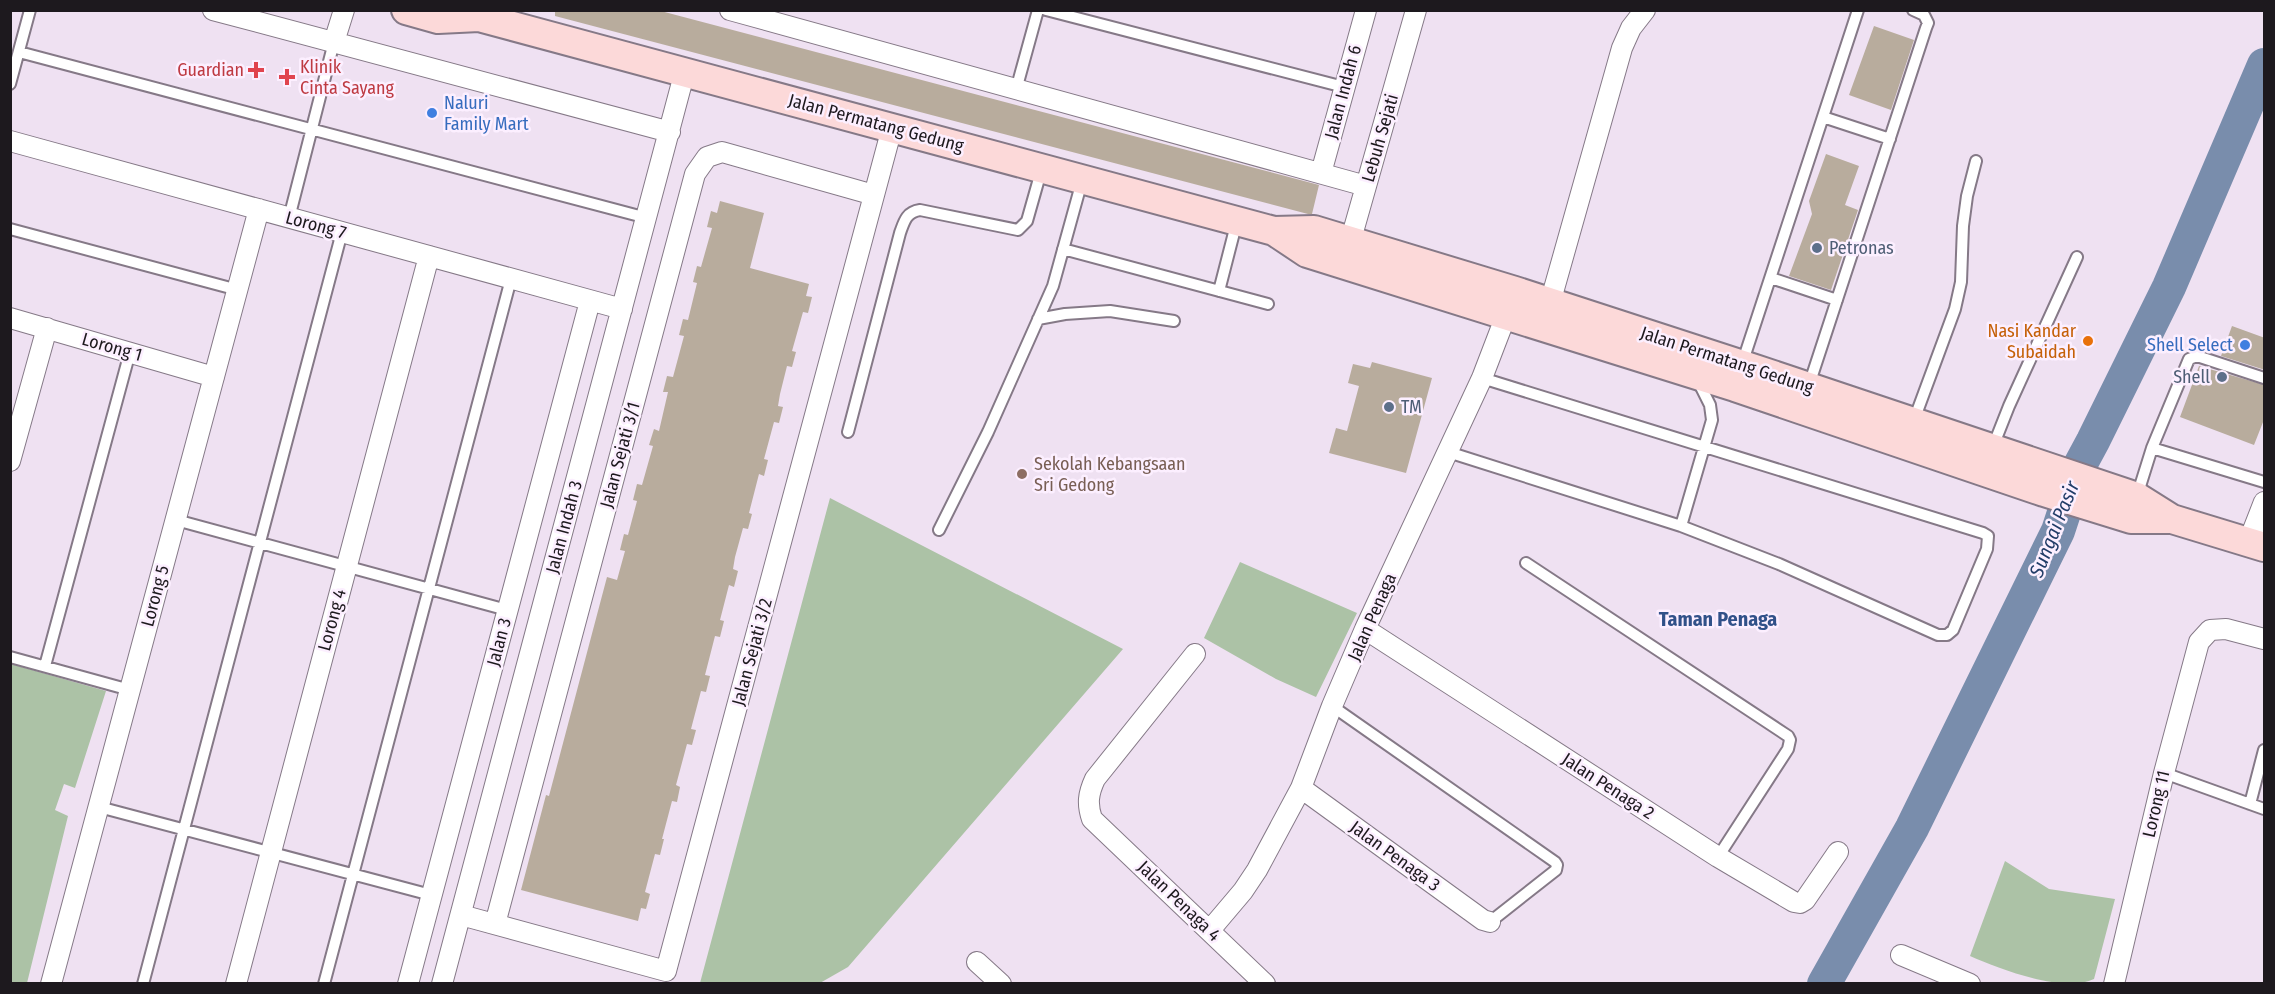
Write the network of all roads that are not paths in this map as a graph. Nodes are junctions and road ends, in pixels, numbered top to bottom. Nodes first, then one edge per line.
1 (30, 10) edge
2 (213, 10) edge
3 (344, 10) edge
4 (406, 10) edge
5 (730, 10) edge
6 (1038, 10) edge
7 (1046, 10) edge
8 (1416, 10) edge
9 (1645, 10) edge
10 (1858, 10) edge
11 (1913, 10) edge
12 (1365, 11) edge
13 (475, 14) edge
14 (516, 18) edge
15 (334, 42) junction
16 (19, 52) junction
17 (685, 71) junction
18 (10, 84) edge
19 (1344, 87) junction
20 (1016, 90) junction
21 (1823, 117) junction
22 (892, 128) junction
23 (312, 129) junction
24 (670, 132) junction
25 (1890, 139) junction
26 (10, 141) edge
27 (1976, 161) dead end
28 (1042, 168) junction
29 (1321, 173) junction
30 (1082, 179) junction
31 (1366, 186) junction
32 (874, 195) junction
33 (259, 209) junction
34 (289, 218) junction
35 (647, 218) junction
36 (1237, 221) junction
37 (10, 229) edge
38 (342, 232) junction
39 (1063, 249) junction
40 (1347, 253) junction
41 (429, 256) junction
42 (2077, 256) dead end
43 (1770, 278) junction
44 (511, 279) junction
45 (238, 290) junction
46 (1219, 291) junction
47 (1837, 300) junction
48 (590, 301) junction
49 (1550, 303) junction
50 (1268, 304) dead end
51 (1511, 304) junction
52 (622, 309) junction
53 (10, 318) edge
54 (1038, 320) junction
55 (1173, 321) dead end
56 (47, 328) junction
57 (130, 352) junction
58 (1742, 364) junction
59 (1694, 374) junction
60 (214, 376) junction
61 (1482, 378) junction
62 (2265, 378) edge
63 (1809, 387) junction
64 (1913, 423) junction
65 (848, 432) dead end
66 (1705, 445) junction
67 (2152, 448) junction
68 (1992, 449) junction
69 (1448, 452) junction
70 (10, 461) edge
71 (2049, 481) junction
72 (2265, 482) edge
73 (2265, 502) edge
74 (2134, 508) junction
75 (176, 520) junction
76 (1681, 526) junction
77 (939, 530) dead end
78 (260, 543) junction
79 (2256, 545) edge
80 (1526, 563) dead end
81 (346, 566) junction
82 (429, 589) junction
83 (507, 610) junction
84 (1365, 629) junction
85 (2265, 639) edge
86 (1195, 654) dead end
87 (10, 657) edge
88 (45, 666) junction
89 (130, 690) junction
90 (1332, 706) junction
91 (2265, 750) edge
92 (2164, 773) junction
93 (1301, 788) junction
94 (2250, 804) junction
95 (99, 807) junction
96 (2265, 809) edge
97 (184, 830) junction
98 (270, 852) junction
99 (1838, 852) dead end
100 (1718, 857) junction
101 (352, 874) junction
102 (431, 895) junction
103 (460, 915) junction
104 (1490, 922) joint
105 (495, 924) junction
106 (1210, 930) junction
107 (1901, 955) dead end
108 (977, 962) dead end
109 (664, 977) edge
110 (51, 984) edge
111 (143, 984) edge
112 (236, 984) edge
113 (324, 984) edge
114 (408, 984) edge
115 (442, 984) edge
116 (1001, 984) edge
117 (1265, 984) edge
118 (1970, 984) edge
119 (2114, 984) edge

1 - 16 lane
2 - 15 street
3 - 15 street
4 - 13 main road, Jalan Permatang Gedung
5 - 20 street
6 - 20 lane
7 - 19 lane
8 - 31 street, Lebuh Sejati
9 - 49 street
10 - 21 lane
11 - 25 lane
12 - 19 street, Jalan Indah 6
13 - 14 main road, Jalan Permatang Gedung
14 - 17 main road, Jalan Permatang Gedung
15 - 23 lane
15 - 24 street
16 - 18 lane
16 - 23 lane
17 - 22 main road, Jalan Permatang Gedung
17 - 24 street, Jalan Indah 3
19 - 29 street, Jalan Indah 6
20 - 29 street
21 - 25 lane
21 - 43 lane
22 - 28 main road, Jalan Permatang Gedung
22 - 32 street, Jalan Sejati 3/2
23 - 34 lane
23 - 35 lane
24 - 35 street, Jalan Indah 3
25 - 47 lane
26 - 33 street, Lorong 7
27 - 64 lane
28 - 30 main road, Jalan Permatang Gedung
28 - 65 lane
29 - 31 street
30 - 36 main road, Jalan Permatang Gedung
30 - 39 lane
31 - 40 street, Lebuh Sejati
32 - 105 street, Jalan Sejati 3/1
32 - 109 street, Jalan Sejati 3/2
33 - 34 street, Lorong 7
33 - 45 street, Lorong 5
34 - 38 street, Lorong 7
35 - 52 street, Jalan Indah 3
36 - 40 main road, Jalan Permatang Gedung
36 - 46 lane
37 - 45 lane
38 - 41 street, Lorong 7
38 - 78 lane
39 - 46 lane
39 - 54 lane
40 - 51 main road, Jalan Permatang Gedung
41 - 44 street, Lorong 7
41 - 81 street, Lorong 4
42 - 68 lane
43 - 47 lane
43 - 58 lane
44 - 48 street, Lorong 7
44 - 82 lane
45 - 60 street, Lorong 5
46 - 50 lane
47 - 63 lane
48 - 52 street, Lorong 7
48 - 83 street, Jalan 3
49 - 51 main road, Jalan Permatang Gedung
49 - 58 main road, Jalan Permatang Gedung
51 - 59 main road, Jalan Permatang Gedung
51 - 61 street, Jalan Penaga
52 - 103 street, Jalan Indah 3
53 - 56 street, Lorong 1
54 - 55 lane
54 - 77 lane
56 - 57 street, Lorong 1
56 - 70 street
57 - 60 street, Lorong 1
57 - 88 lane
58 - 63 main road, Jalan Permatang Gedung
59 - 66 lane
59 - 71 main road, Jalan Permatang Gedung
60 - 75 street, Lorong 5
61 - 66 lane
61 - 69 street, Jalan Penaga
62 - 67 lane
63 - 64 main road, Jalan Permatang Gedung
64 - 68 main road, Jalan Permatang Gedung
66 - 76 lane
66 - 76 lane
67 - 72 lane
67 - 74 lane
68 - 71 main road, Jalan Permatang Gedung
69 - 76 lane
69 - 84 street, Jalan Penaga
71 - 74 main road, Jalan Permatang Gedung
73 - 79 street
74 - 79 main road, Jalan Permatang Gedung
75 - 78 lane
75 - 89 street, Lorong 5
78 - 81 lane
78 - 97 lane
80 - 100 lane
81 - 82 lane
81 - 98 street, Lorong 4
82 - 83 lane
82 - 101 lane
83 - 102 street, Jalan 3
84 - 90 street, Jalan Penaga
84 - 100 street, Jalan Penaga 2
85 - 92 street, Lorong 11
86 - 106 street, Jalan Penaga 4
87 - 88 lane
88 - 89 lane
89 - 95 street, Lorong 5
90 - 93 street, Jalan Penaga
90 - 104 lane
91 - 94 lane
92 - 94 lane
92 - 119 street, Lorong 11
93 - 104 street, Jalan Penaga 3
93 - 106 street, Jalan Penaga
94 - 96 lane
95 - 97 lane
95 - 110 street, Lorong 5
97 - 98 lane
97 - 111 lane
98 - 101 lane
98 - 112 street, Lorong 4
99 - 100 street, Jalan Penaga 2
101 - 102 lane
101 - 113 lane
102 - 114 street, Jalan 3
103 - 105 street, Jalan Sejati 3/2
103 - 115 street, Jalan Indah 3
105 - 109 street, Jalan Sejati 3/2
106 - 117 street, Jalan Penaga 4
107 - 118 street
108 - 116 street

